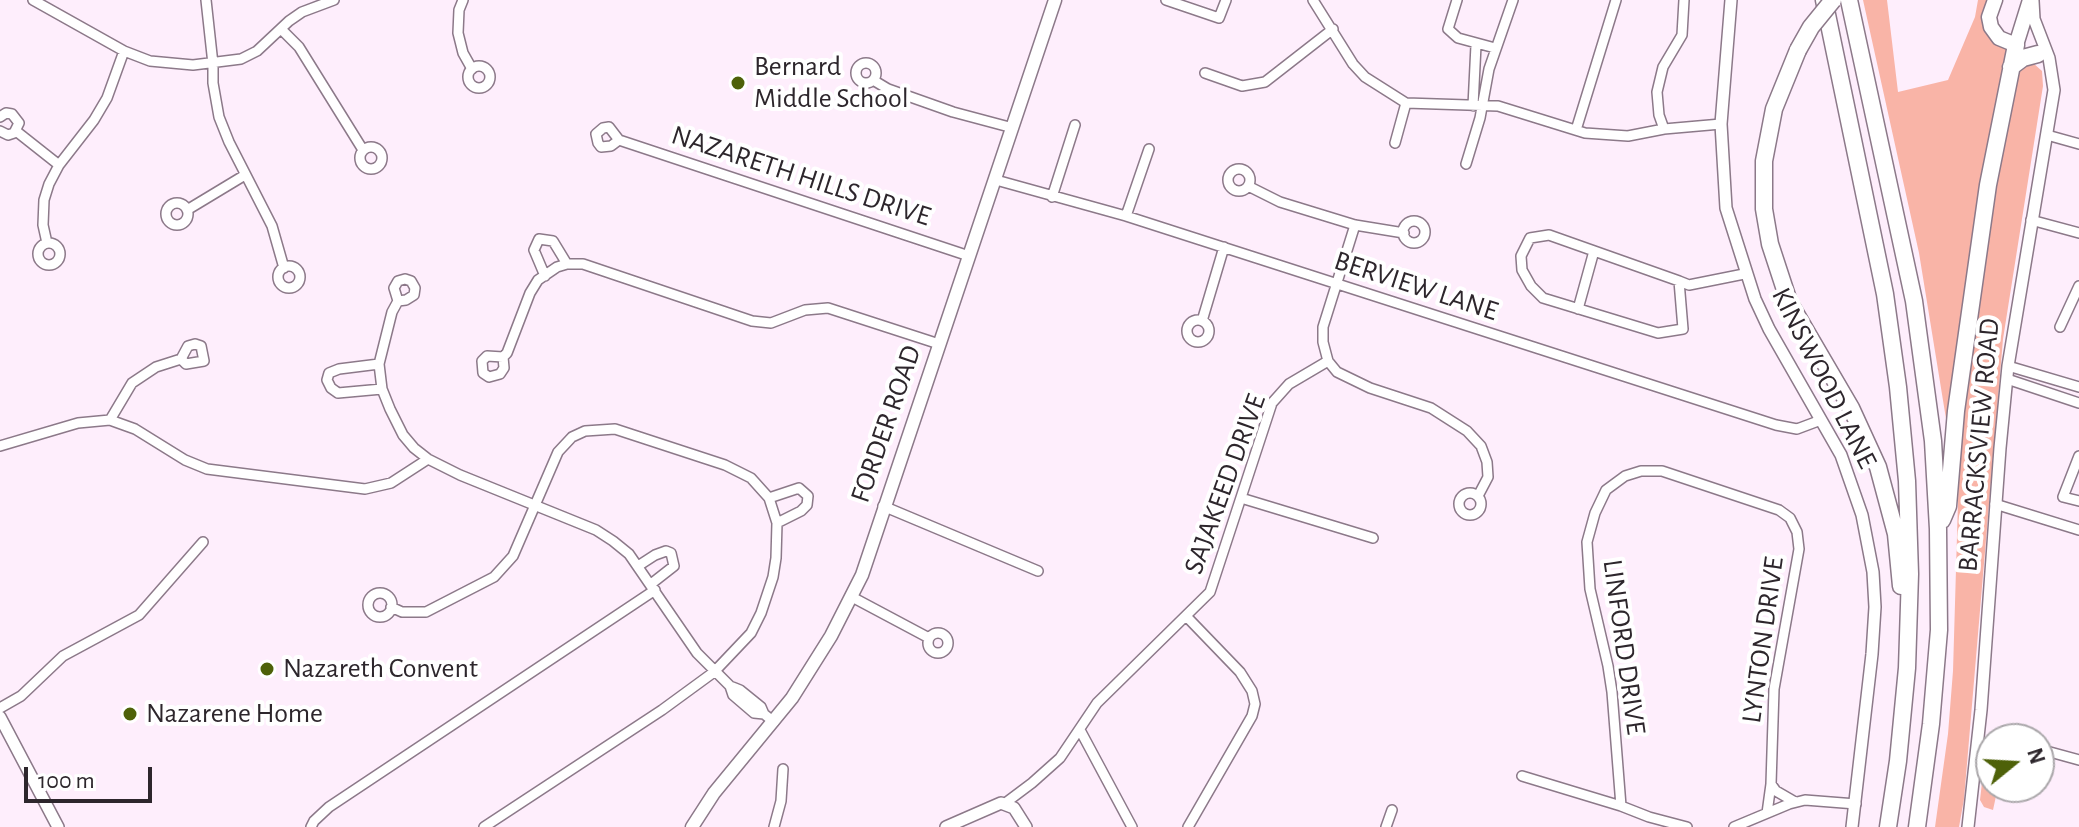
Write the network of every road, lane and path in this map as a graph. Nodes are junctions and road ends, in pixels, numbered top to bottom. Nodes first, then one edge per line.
1 (33, 0) edge
2 (206, 0) edge
3 (334, 0) edge
4 (463, 0) edge
5 (1055, 0) edge
6 (1166, 0) edge
7 (1226, 0) edge
8 (1313, 0) edge
9 (1457, 0) edge
10 (1513, 0) edge
11 (1616, 0) edge
12 (1684, 0) edge
13 (1731, 0) edge
14 (1824, 0) edge
15 (1833, 0) edge
16 (1849, 0) edge
17 (1995, 0) edge
18 (2032, 0) edge
19 (281, 29) junction
20 (1333, 29) junction
21 (1476, 45) junction
22 (2016, 45) junction
23 (1495, 48) junction
24 (124, 51) junction
25 (2038, 54) junction
26 (213, 64) junction
27 (2011, 67) junction
28 (472, 69) dead end
29 (2051, 70) junction
30 (1205, 73) dead end
31 (873, 80) dead end
32 (1406, 103) junction
33 (1478, 106) junction
34 (0, 117) edge
35 (1721, 124) junction
36 (1075, 125) dead end
37 (1013, 128) junction
38 (1664, 129) junction
39 (1576, 130) junction
40 (0, 131) edge
41 (16, 131) junction
42 (2047, 135) junction
43 (619, 140) dead end
44 (1395, 143) dead end
45 (2079, 144) edge
46 (1149, 149) dead end
47 (363, 150) dead end
48 (1466, 164) dead end
49 (59, 165) junction
50 (245, 175) junction
51 (996, 180) junction
52 (1248, 186) dead end
53 (1052, 197) junction
54 (187, 210) dead end
55 (1126, 216) junction
56 (2031, 220) junction
57 (1355, 225) junction
58 (1404, 233) dead end
59 (2079, 233) edge
60 (47, 243) dead end
61 (1224, 247) junction
62 (1594, 251) junction
63 (969, 256) junction
64 (567, 264) junction
65 (284, 268) dead end
66 (1744, 274) junction
67 (545, 276) junction
68 (1679, 281) junction
69 (1337, 283) junction
70 (2079, 286) edge
71 (398, 301) dead end
72 (1578, 309) junction
73 (1202, 321) dead end
74 (2060, 327) dead end
75 (939, 344) junction
76 (503, 357) dead end
77 (181, 359) dead end
78 (1328, 361) junction
79 (379, 364) junction
80 (2008, 366) junction
81 (2007, 379) junction
82 (2079, 387) edge
83 (382, 389) junction
84 (2079, 403) edge
85 (110, 420) junction
86 (1821, 420) junction
87 (0, 446) edge
88 (2079, 456) edge
89 (428, 459) junction
90 (1641, 471) joint
91 (1478, 496) dead end
92 (769, 498) junction
93 (1241, 498) junction
94 (2079, 501) edge
95 (535, 504) junction
96 (1995, 504) junction
97 (883, 506) junction
98 (777, 523) junction
99 (1938, 529) junction
100 (2079, 530) edge
101 (1373, 538) dead end
102 (203, 542) dead end
103 (638, 566) junction
104 (1038, 571) dead end
105 (653, 587) junction
106 (852, 597) junction
107 (391, 607) dead end
108 (1186, 616) junction
109 (929, 638) dead end
110 (1907, 668) junction
111 (714, 672) junction
112 (0, 708) edge
113 (0, 717) edge
114 (769, 718) junction
115 (1980, 723) edge
116 (1080, 730) junction
117 (2055, 753) edge
118 (2079, 760) edge
119 (783, 769) dead end
120 (1975, 772) edge
121 (1522, 776) dead end
122 (1771, 784) junction
123 (1795, 802) junction
124 (1004, 804) junction
125 (1856, 804) junction
126 (1621, 806) junction
127 (1392, 810) dead end
128 (1767, 813) junction
129 (58, 827) edge
130 (311, 827) edge
131 (484, 827) edge
132 (692, 827) edge
133 (774, 827) edge
134 (946, 827) edge
135 (1026, 827) edge
136 (1132, 827) edge
137 (1188, 827) edge
138 (1386, 827) edge
139 (1687, 827) edge
140 (1734, 827) edge
141 (1852, 827) edge
142 (1888, 827) edge
143 (1917, 827) edge
144 (1968, 827) edge

1 - 24 street
2 - 26 street
3 - 19 street
4 - 28 street
5 - 37 main road, FORDER ROAD
6 - 7 street
8 - 20 street
9 - 21 street
10 - 23 street
11 - 39 street
12 - 38 street
13 - 35 street, KINSWOOD LANE
14 - 110 highway
15 - 110 highway, bridge
16 - 99 highway
17 - 22 main road
18 - 22 main road
18 - 29 street, BARRACKSVIEW ROAD
19 - 26 street
19 - 47 street
20 - 30 street
20 - 32 street
21 - 23 street
21 - 33 street
22 - 25 street
22 - 27 highway
23 - 33 street
24 - 26 street
24 - 49 street
25 - 27 highway
25 - 29 street
26 - 50 street
27 - 99 highway
29 - 42 street, BARRACKSVIEW ROAD
31 - 37 street
32 - 33 street
32 - 44 street
33 - 39 street
33 - 48 street
34 - 41 street
35 - 38 street
35 - 66 street, KINSWOOD LANE
36 - 53 street
37 - 51 main road, FORDER ROAD
38 - 39 street
40 - 41 street
41 - 49 street
42 - 45 street
42 - 56 street, BARRACKSVIEW ROAD
43 - 63 street, NAZARETH HILLS DRIVE
46 - 55 street
49 - 60 street
50 - 54 street
50 - 65 street
51 - 53 street, BERVIEW LANE
51 - 63 main road, FORDER ROAD
52 - 57 street
53 - 55 street, BERVIEW LANE
55 - 61 street, BERVIEW LANE
56 - 59 street
56 - 80 street, BARRACKSVIEW ROAD
57 - 58 street
57 - 69 street
61 - 69 street, BERVIEW LANE
61 - 73 street
62 - 68 street
62 - 72 street
62 - 72 street
63 - 75 main road, FORDER ROAD
64 - 67 street
64 - 67 street
64 - 75 street
66 - 68 street
66 - 86 street, KINSWOOD LANE
67 - 76 street
68 - 72 street
69 - 78 street
69 - 86 street, BERVIEW LANE
70 - 74 street
71 - 79 street
75 - 97 main road, FORDER ROAD
77 - 85 street
78 - 91 street
78 - 93 street, SAJAKEED DRIVE
79 - 83 street
79 - 83 street
80 - 81 street, BARRACKSVIEW ROAD
80 - 82 street
81 - 84 street
81 - 96 street, BARRACKSVIEW ROAD
83 - 89 street
85 - 87 street
85 - 89 street
86 - 125 street, KINSWOOD LANE
88 - 94 street
89 - 95 street
90 - 122 street, LYNTON DRIVE
90 - 126 street, LINFORD DRIVE
92 - 95 street
92 - 98 street
92 - 98 street
93 - 101 street
93 - 108 street, SAJAKEED DRIVE
95 - 103 street
95 - 107 street
96 - 100 street
96 - 115 street, BARRACKSVIEW ROAD
97 - 104 street
97 - 106 main road, FORDER ROAD
98 - 111 street
99 - 143 highway
102 - 112 street
103 - 105 street
103 - 105 street
105 - 111 street
105 - 130 street
106 - 109 street
106 - 114 main road, FORDER ROAD
108 - 116 street, SAJAKEED DRIVE
108 - 137 street
110 - 142 highway
111 - 114 street
111 - 131 street
113 - 129 street
114 - 132 main road, FORDER ROAD
116 - 124 street, SAJAKEED DRIVE
116 - 136 street
117 - 118 street
119 - 133 street
120 - 144 street, BARRACKSVIEW ROAD
121 - 126 street
122 - 123 street
122 - 128 street, LYNTON DRIVE
123 - 125 street
123 - 128 street
124 - 134 street
124 - 135 street
125 - 141 street, KINSWOOD LANE
126 - 139 street
127 - 138 street
128 - 140 street

